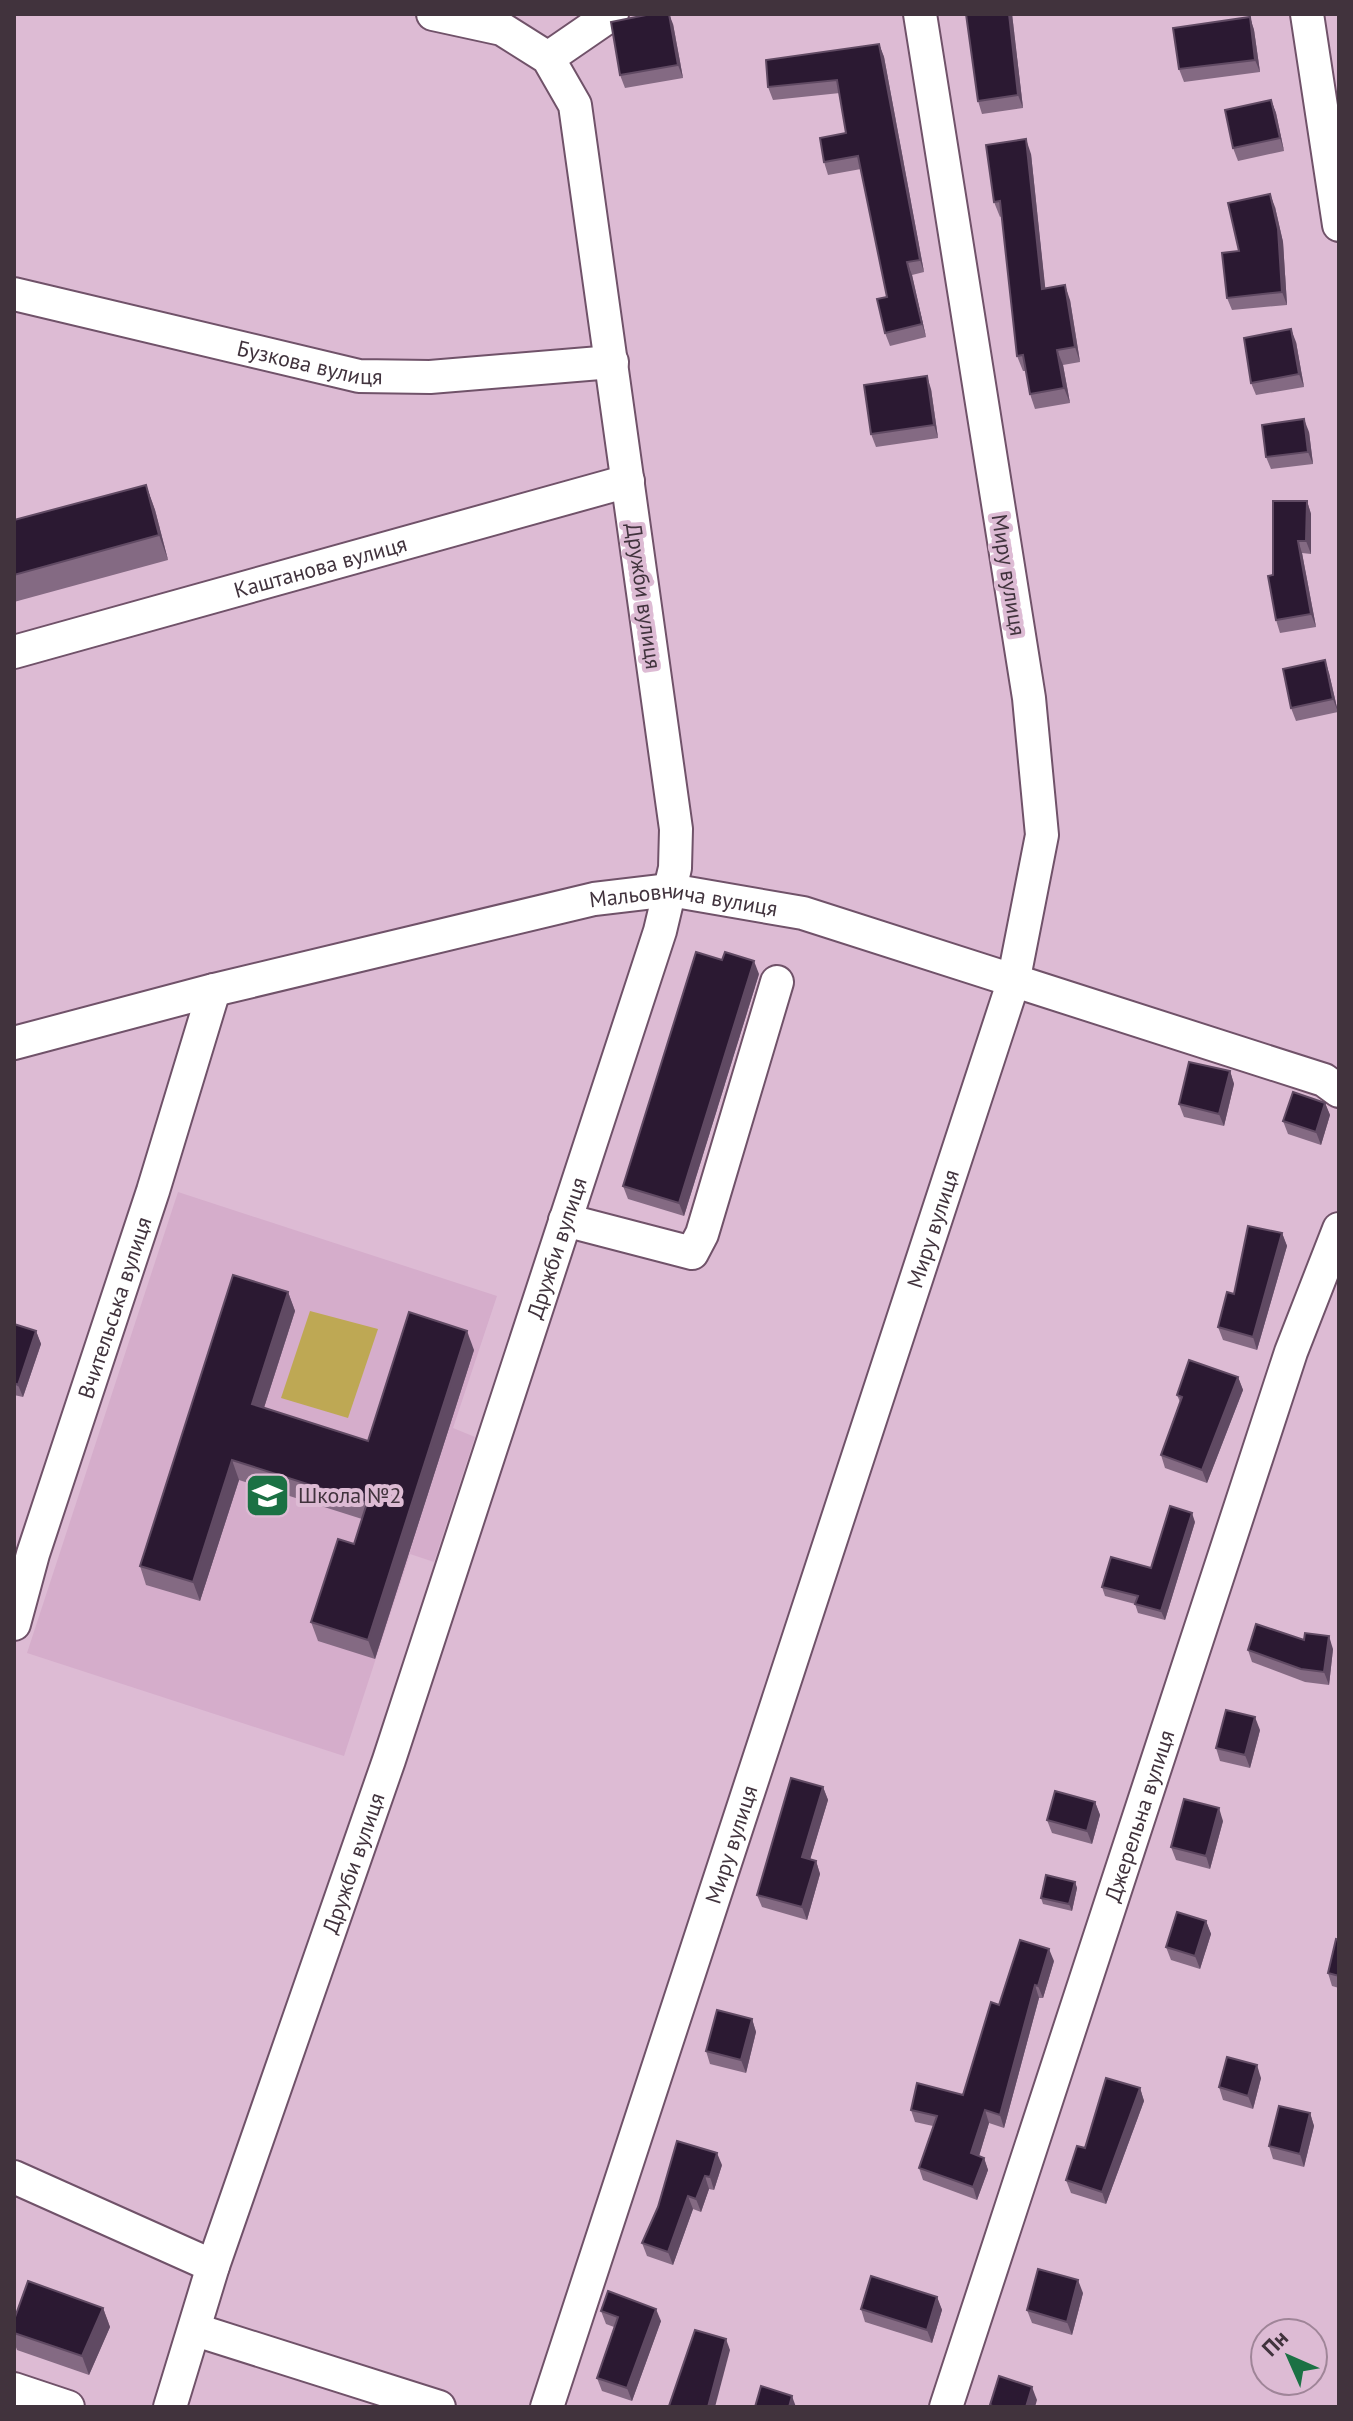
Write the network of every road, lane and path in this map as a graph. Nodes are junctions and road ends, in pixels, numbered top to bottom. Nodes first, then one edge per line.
1 (433, 14) edge
2 (612, 14) edge
3 (920, 14) edge
4 (1307, 14) edge
5 (548, 58) junction
6 (1339, 225) edge
7 (14, 294) edge
8 (612, 362) junction
9 (628, 481) junction
10 (14, 652) edge
11 (670, 890) junction
12 (777, 982) dead end
13 (1013, 983) junction
14 (214, 990) junction
15 (14, 1043) edge
16 (1339, 1091) edge
17 (565, 1220) junction
18 (1339, 1229) edge
19 (23, 1560) edge
20 (14, 1624) edge
21 (14, 2177) edge
22 (213, 2266) junction
23 (196, 2330) junction
24 (14, 2389) edge
25 (68, 2407) edge
26 (170, 2407) edge
27 (439, 2407) edge
28 (547, 2407) edge
29 (946, 2407) edge

1 - 5 street
2 - 5 street
3 - 13 street, Миру вулиця
4 - 6 street
5 - 8 street, Дружби вулиця
7 - 8 street, Бузкова вулиця
8 - 9 street, Дружби вулиця
9 - 10 street, Каштанова вулиця
9 - 11 street, Дружби вулиця
11 - 13 street, Мальовнича вулиця
11 - 14 street, Мальовнича вулиця
11 - 17 street, Дружби вулиця
12 - 17 street
13 - 16 street, Мальовнича вулиця
13 - 28 street, Миру вулиця
14 - 15 street, Мальовнича вулиця
14 - 19 street, Вчительська вулиця
17 - 22 street, Дружби вулиця
18 - 29 street, Джерельна вулиця
19 - 20 street, Вчительська вулиця
21 - 22 street
22 - 23 street, Дружби вулиця
23 - 26 street, Дружби вулиця
23 - 27 street
24 - 25 street

